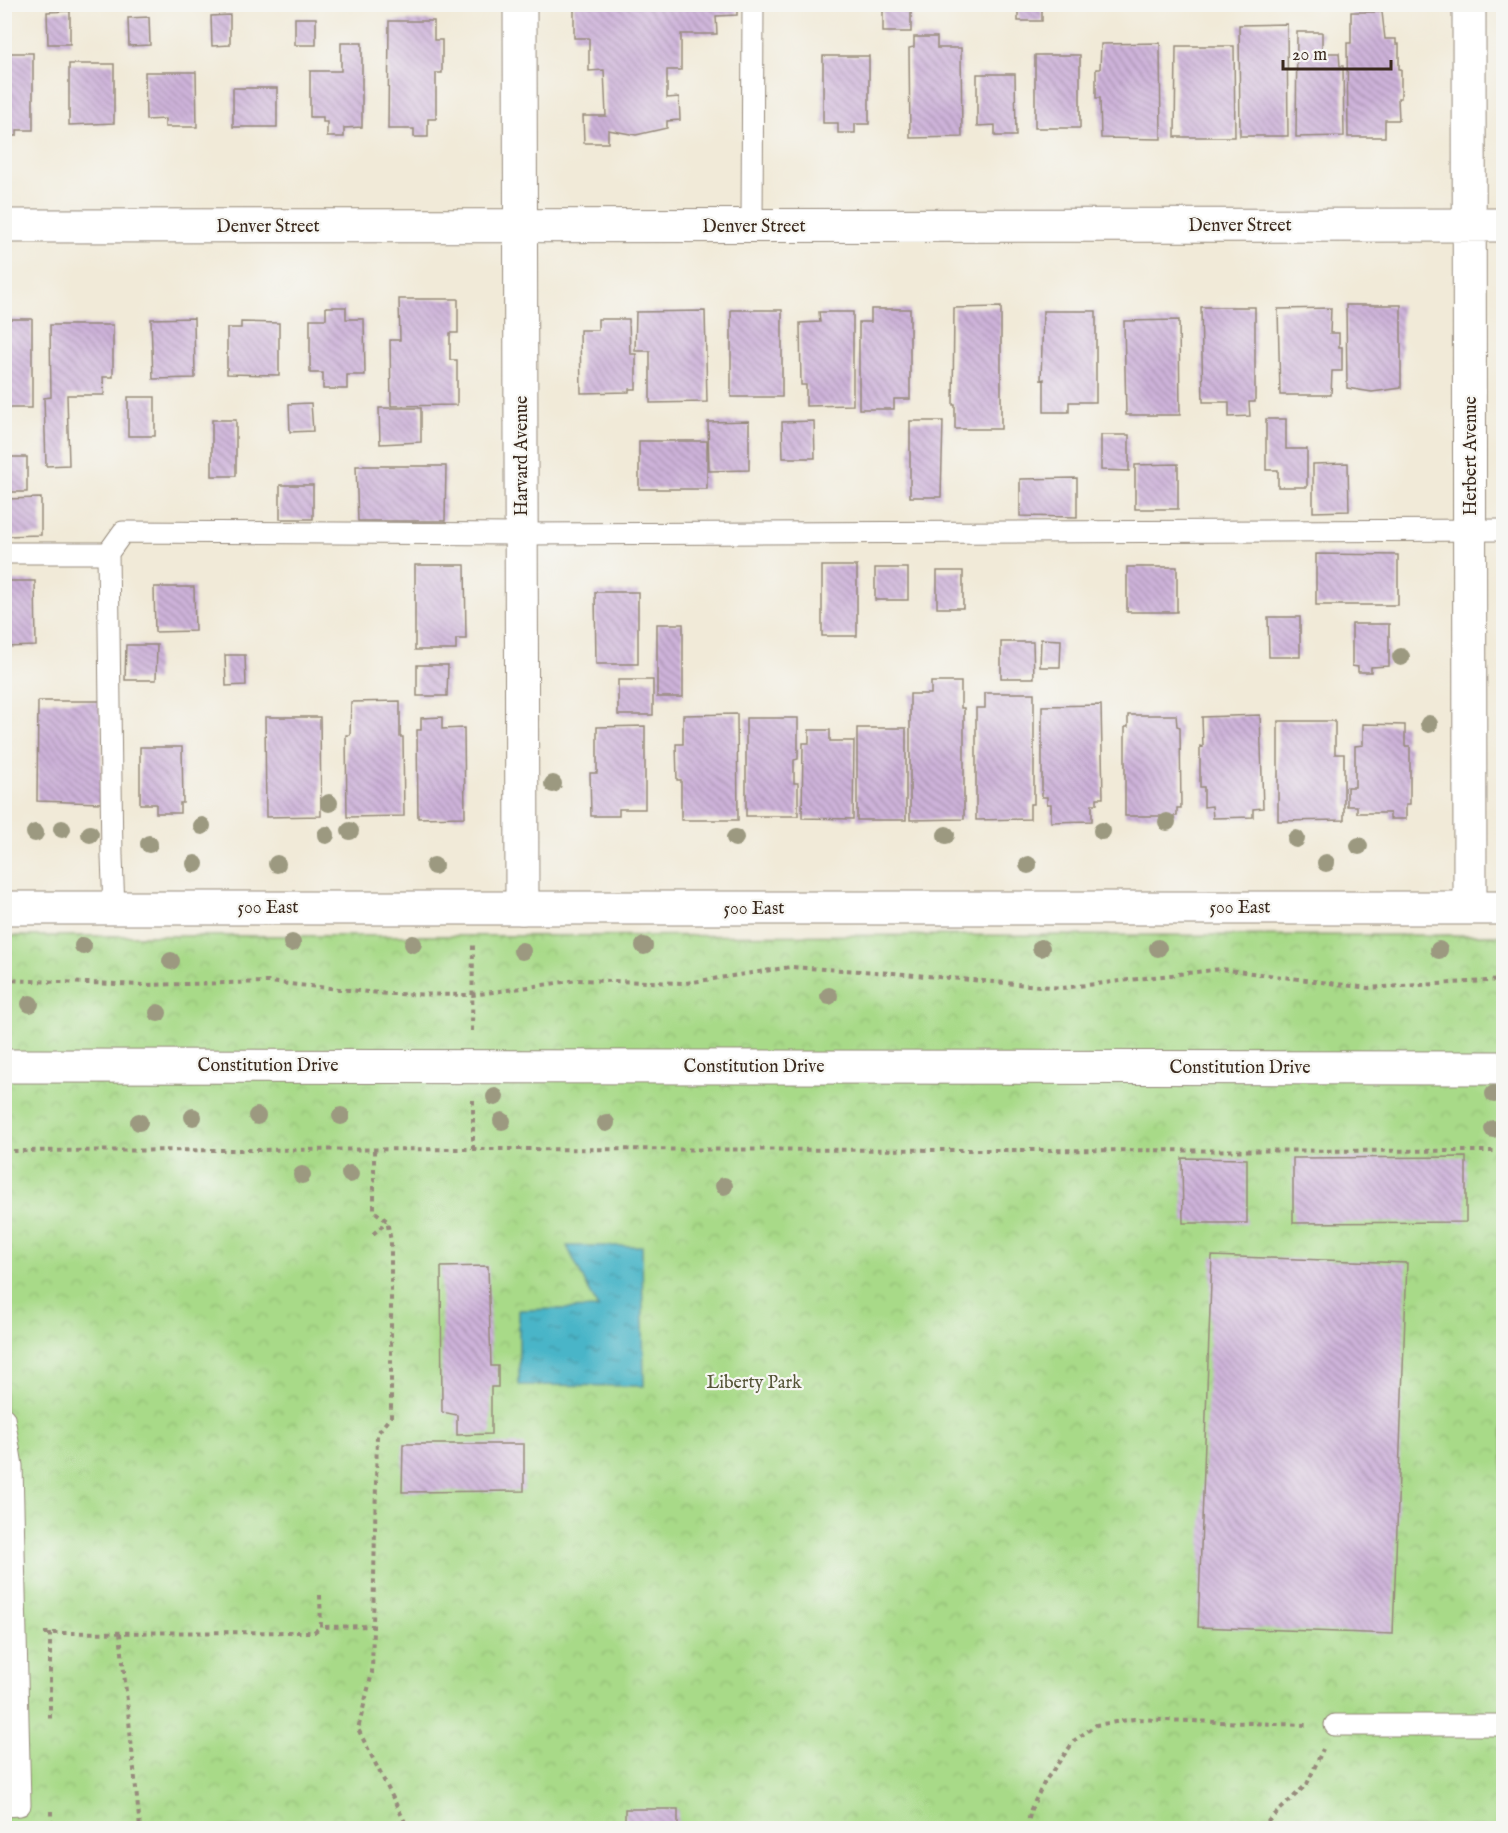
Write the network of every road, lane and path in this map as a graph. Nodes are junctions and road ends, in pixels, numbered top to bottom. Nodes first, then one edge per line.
1 (520, 4) edge
2 (753, 4) edge
3 (1469, 4) edge
4 (1469, 225) junction
5 (1503, 225) edge
6 (4, 226) edge
7 (520, 226) junction
8 (752, 226) junction
9 (1470, 530) junction
10 (1503, 530) edge
11 (521, 534) junction
12 (4, 553) edge
13 (108, 553) junction
14 (1470, 907) junction
15 (4, 908) edge
16 (114, 908) junction
17 (522, 908) junction
18 (1503, 908) edge
19 (473, 936) dead end
20 (4, 980) edge
21 (1503, 981) edge
22 (472, 995) junction
23 (472, 1037) dead end
24 (4, 1066) edge
25 (1503, 1068) edge
26 (473, 1093) dead end
27 (473, 1149) junction
28 (374, 1150) junction
29 (4, 1151) edge
30 (1503, 1151) edge
31 (387, 1221) junction
32 (373, 1234) dead end
33 (4, 1418) edge
34 (320, 1595) dead end
35 (373, 1626) junction
36 (321, 1627) junction
37 (40, 1633) dead end
38 (120, 1633) junction
39 (1335, 1725) junction
40 (1503, 1725) edge
41 (4, 1806) edge
42 (140, 1828) edge
43 (406, 1828) edge
44 (1027, 1828) edge
45 (1261, 1828) edge

1 - 7 street, Harvard Avenue
2 - 8 lane
3 - 4 street, Herbert Avenue
4 - 5 street, Denver Street
4 - 8 street, Denver Street
4 - 9 street, Herbert Avenue
6 - 7 street, Denver Street
7 - 8 street, Denver Street
7 - 11 street, Harvard Avenue
9 - 10 lane
9 - 11 lane
9 - 14 street, Herbert Avenue
11 - 13 lane
11 - 17 street, Harvard Avenue
12 - 13 lane
13 - 16 lane
14 - 17 street, 500 East
14 - 18 street, 500 East
15 - 16 street, 500 East
16 - 17 street, 500 East
19 - 22 path
20 - 22 path
21 - 22 path
22 - 23 path
24 - 25 street, Constitution Drive
26 - 27 path
27 - 28 path
27 - 30 path
28 - 29 path
28 - 31 path
31 - 32 path
31 - 35 path
33 - 41 lane
34 - 36 path
35 - 36 path
35 - 43 path
36 - 38 path
37 - 38 path
38 - 42 path
39 - 40 lane
39 - 44 path
39 - 45 path

